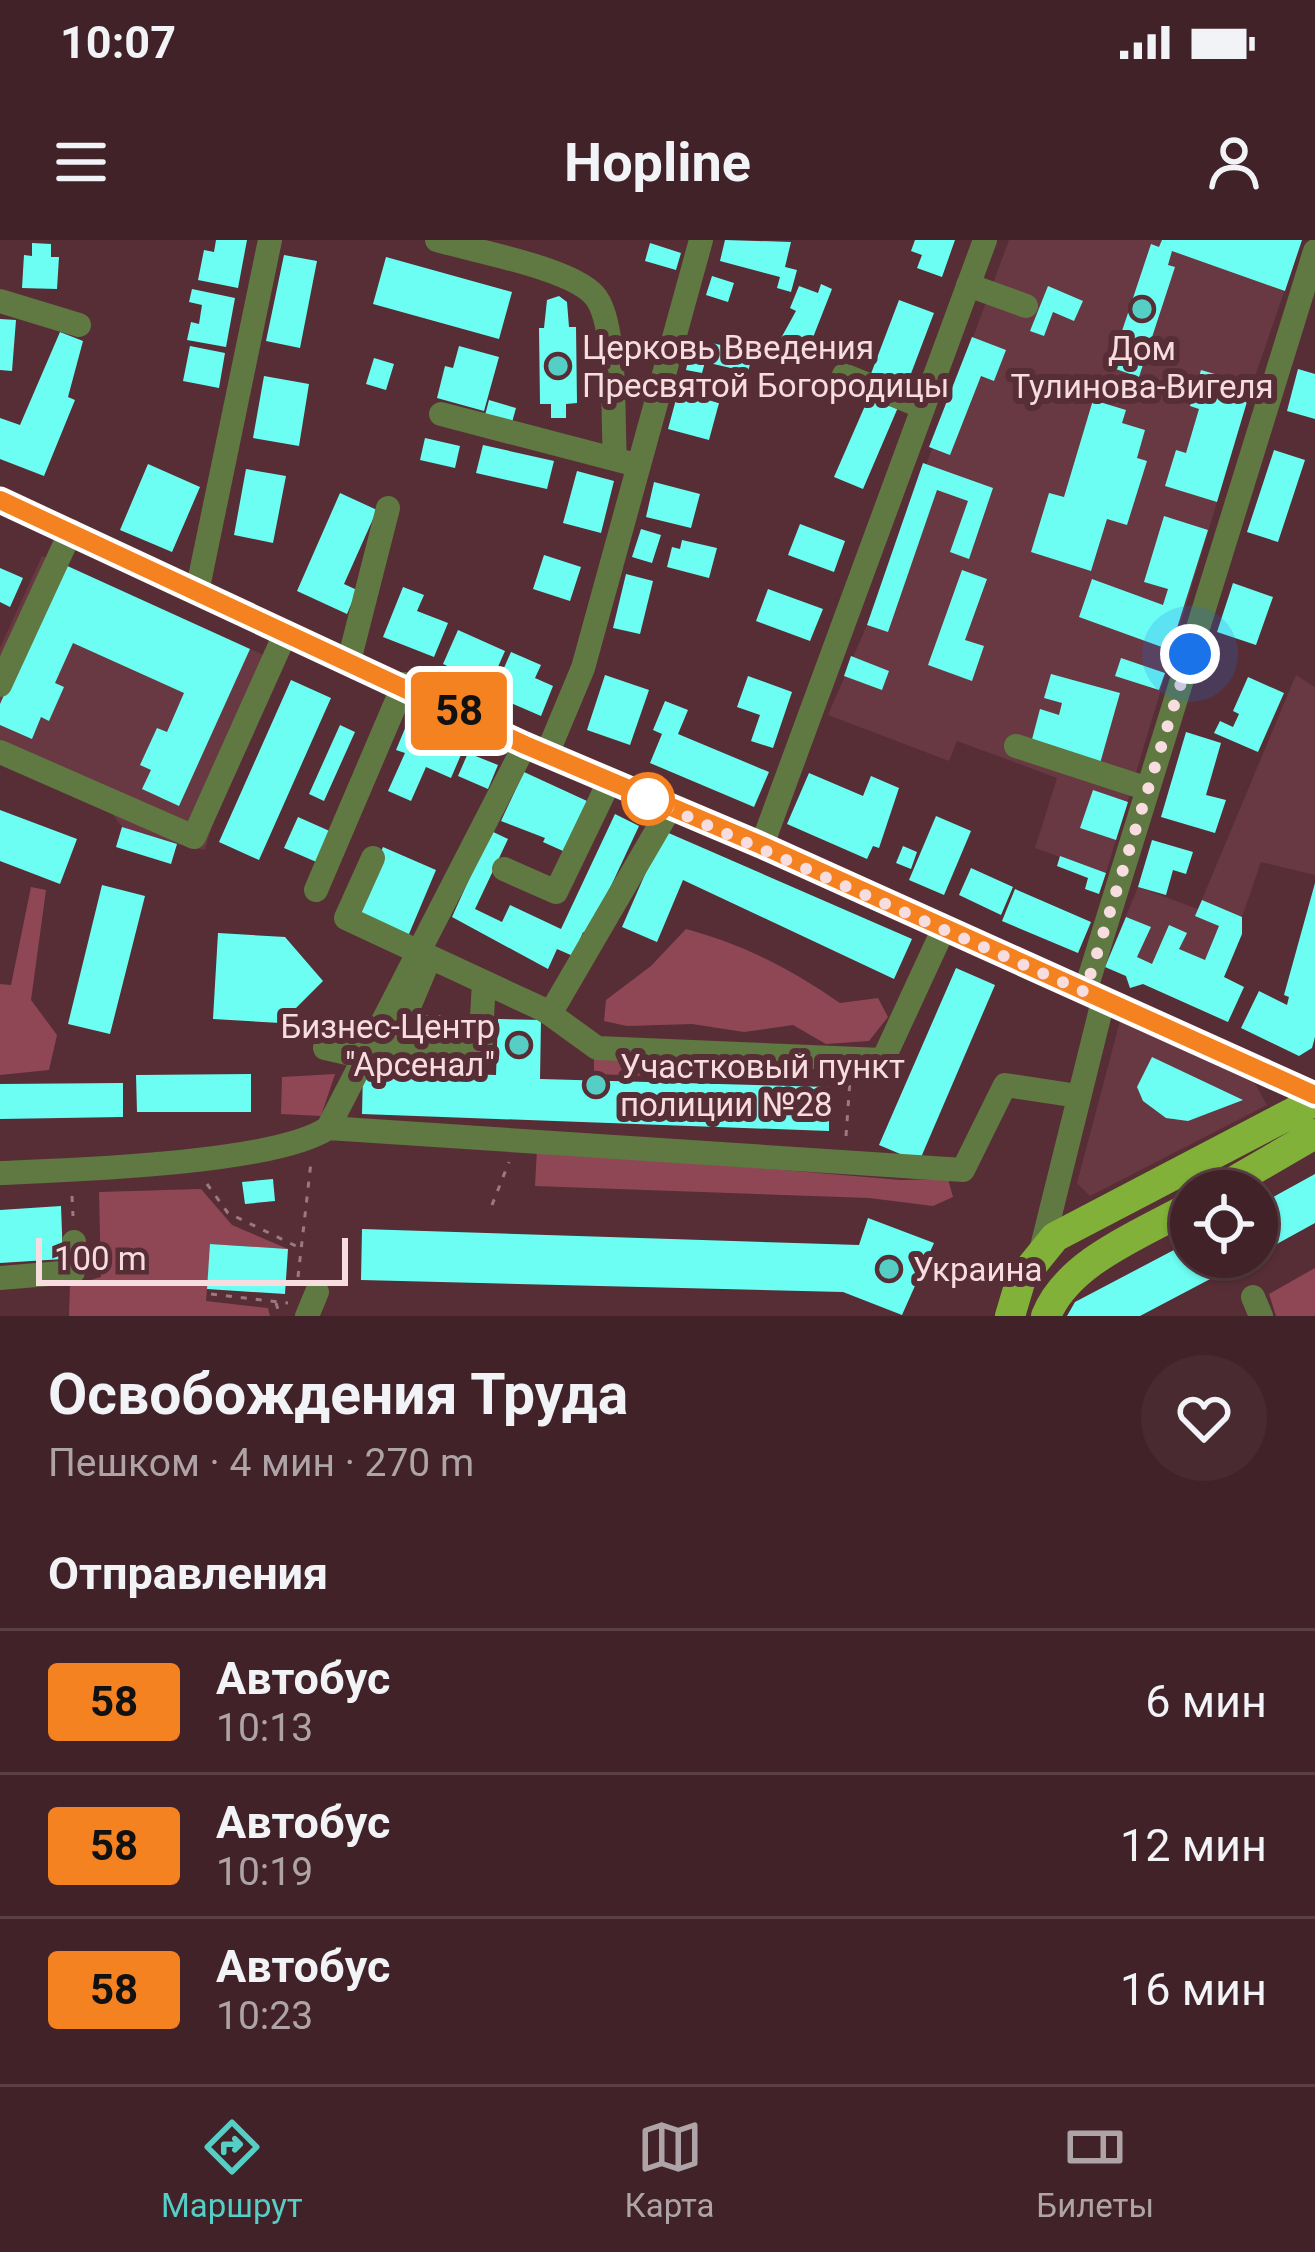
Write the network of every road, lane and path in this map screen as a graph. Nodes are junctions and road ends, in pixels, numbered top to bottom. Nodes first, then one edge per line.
1 (270, 240) edge
2 (437, 240) edge
3 (701, 240) edge
4 (985, 240) edge
5 (1315, 250) edge
6 (968, 285) junction
7 (0, 302) edge
8 (1026, 306) dead end
9 (79, 325) dead end
10 (844, 375) dead end
11 (923, 407) junction
12 (440, 414) dead end
13 (626, 462) junction
14 (0, 500) edge
15 (388, 508) dead end
16 (70, 531) junction
17 (197, 592) junction
18 (286, 632) junction
19 (349, 661) junction
20 (404, 684) junction
21 (0, 685) edge
22 (1016, 746) dead end
23 (536, 750) junction
24 (0, 752) edge
25 (609, 782) junction
26 (1148, 789) junction
27 (670, 808) junction
28 (761, 845) junction
29 (373, 858) dead end
30 (504, 869) dead end
31 (316, 890) dead end
32 (944, 928) junction
33 (419, 952) junction
34 (484, 982) junction
35 (1094, 996) junction
36 (395, 1014) junction
37 (550, 1014) junction
38 (325, 1048) dead end
39 (365, 1057) junction
40 (851, 1059) junction
41 (1078, 1096) junction
42 (1315, 1098) edge
43 (328, 1128) junction
44 (1315, 1133) edge
45 (501, 1140) junction
46 (189, 1158) junction
47 (845, 1162) junction
48 (72, 1170) junction
49 (312, 1170) dead end
50 (1252, 1170) edge
51 (0, 1173) edge
52 (492, 1205) dead end
53 (1170, 1218) edge
54 (74, 1242) joint
55 (300, 1248) junction
56 (1041, 1251) junction
57 (0, 1278) edge
58 (211, 1294) dead end
59 (275, 1301) junction
60 (304, 1301) edge
61 (280, 1316) edge
62 (1010, 1316) edge
63 (1046, 1316) edge

1 - 17 street
2 - 13 street
3 - 13 street
4 - 6 street
5 - 26 street
6 - 8 street
6 - 11 street
7 - 9 street
10 - 11 street
11 - 28 street
12 - 13 street
13 - 23 street
14 - 16 street
15 - 19 street
16 - 17 street
16 - 21 street
17 - 18 street
18 - 19 street
18 - 24 street
19 - 20 street
20 - 23 street
20 - 31 street
22 - 26 street
23 - 25 street
23 - 33 street
25 - 27 street
25 - 30 street
26 - 35 street
27 - 28 street
27 - 37 street
28 - 32 street
29 - 33 street
32 - 35 street
32 - 40 street
33 - 36 street
34 - 36 street
34 - 36 street
34 - 37 street
35 - 41 street
35 - 42 street
36 - 39 street
37 - 40 street
38 - 39 street
39 - 43 street
40 - 47 path
41 - 47 street
41 - 56 street
42 - 56 main road
43 - 45 street
43 - 46 street
44 - 50 main road
45 - 47 street
45 - 52 path
46 - 48 street
46 - 55 path
48 - 51 street
48 - 54 path
49 - 55 path
53 - 63 main road
54 - 57 street
55 - 60 path
56 - 62 main road
58 - 59 path
59 - 60 path
59 - 61 path

